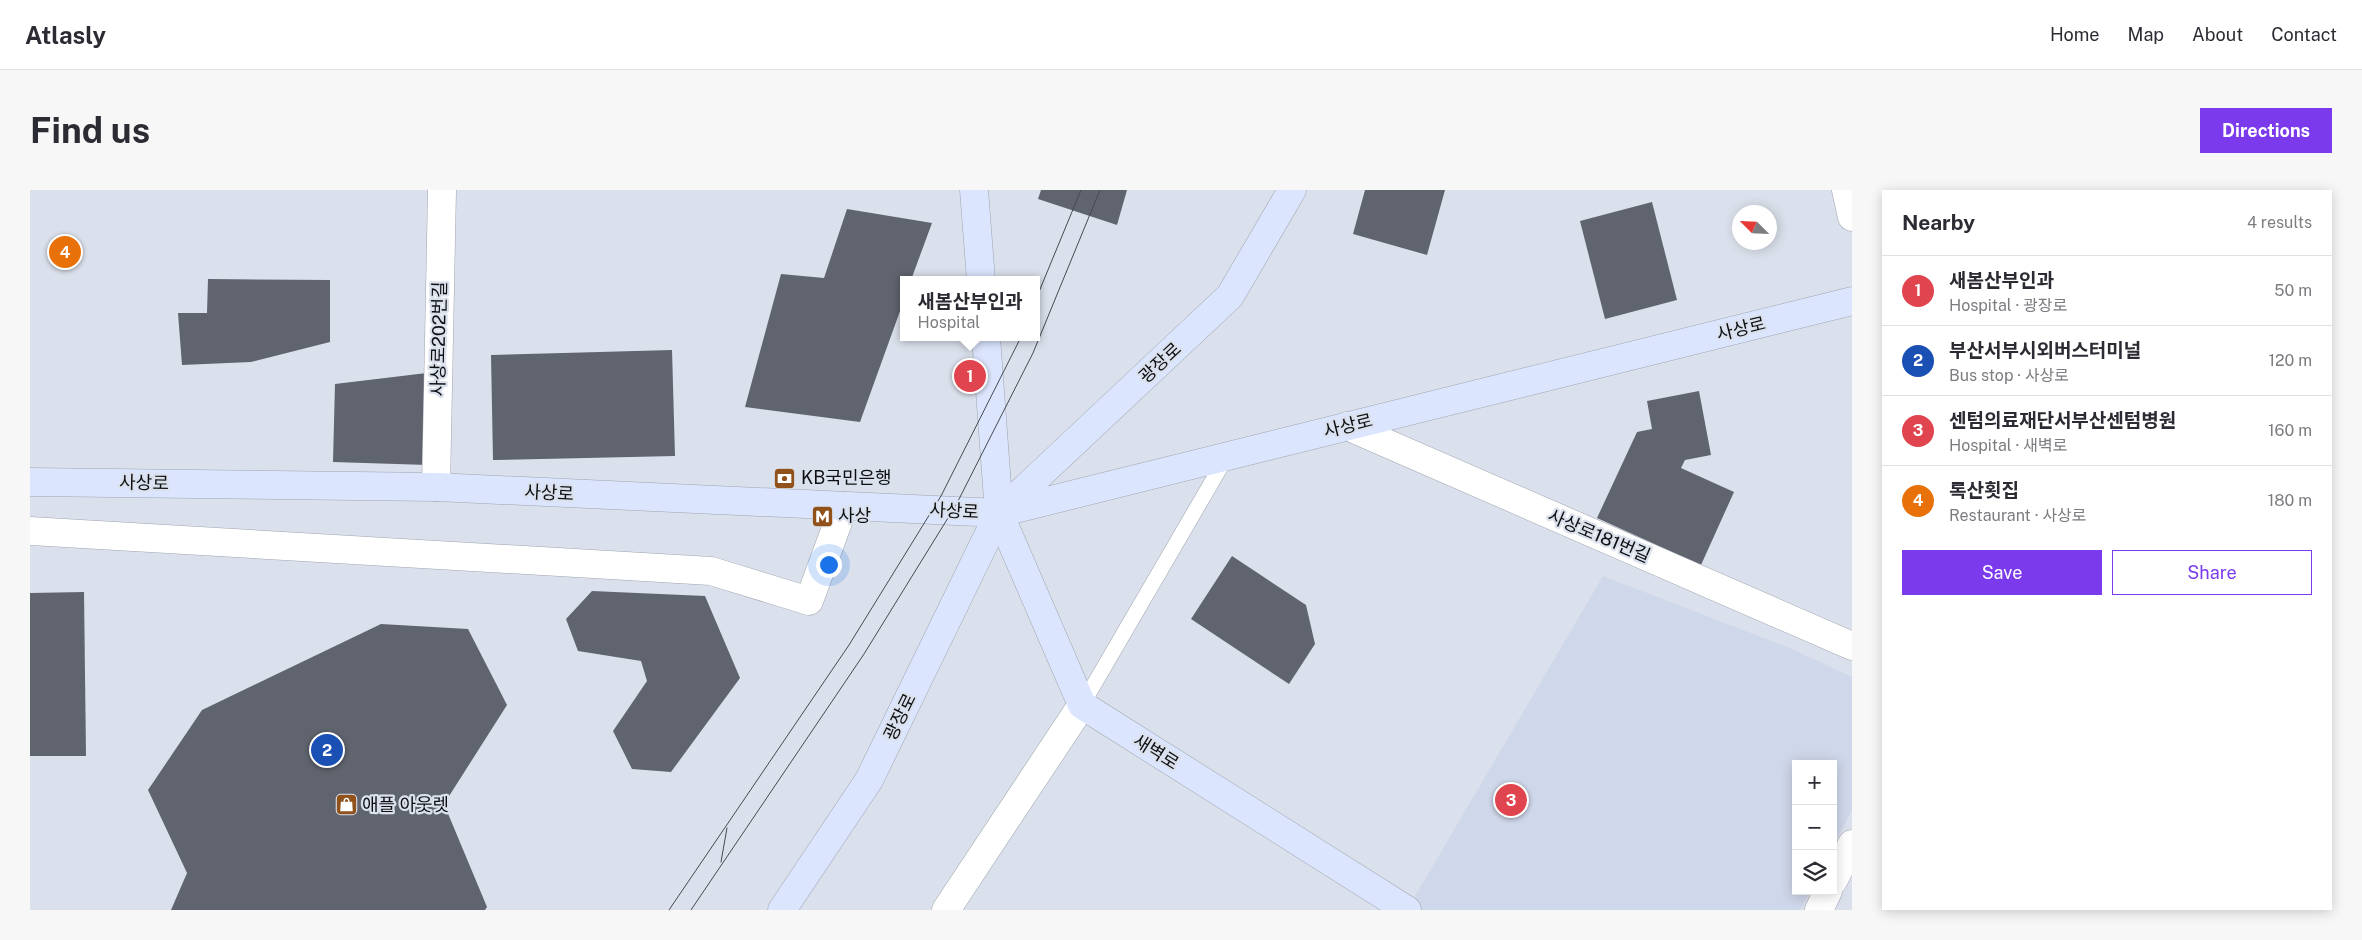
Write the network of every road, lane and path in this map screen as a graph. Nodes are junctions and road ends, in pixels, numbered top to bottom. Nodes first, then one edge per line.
1 (442, 190) edge
2 (974, 190) edge
3 (1292, 190) edge
4 (1846, 190) edge
5 (1852, 217) edge
6 (981, 276) edge
7 (1852, 301) edge
8 (986, 341) edge
9 (1347, 426) junction
10 (1227, 456) junction
11 (30, 482) edge
12 (436, 488) junction
13 (844, 506) junction
14 (999, 513) junction
15 (30, 531) edge
16 (1852, 646) edge
17 (1082, 705) junction
18 (1852, 844) edge
19 (1837, 873) edge
20 (1826, 895) edge
21 (1401, 909) edge
22 (782, 910) edge
23 (946, 910) edge
24 (1819, 910) edge

1 - 12 street, 사상로202번길
2 - 6 main road
3 - 14 main road, 광장로
4 - 5 street
7 - 9 main road, 사상로
8 - 14 main road
9 - 10 main road, 사상로
9 - 16 street, 사상로181번길
10 - 14 main road, 사상로
10 - 17 lane
11 - 12 main road, 사상로
12 - 13 main road, 사상로
13 - 14 main road, 사상로
13 - 15 street
14 - 17 main road
14 - 22 main road, 광장로
17 - 21 main road, 새벽로
17 - 23 street
18 - 19 street
20 - 24 street

